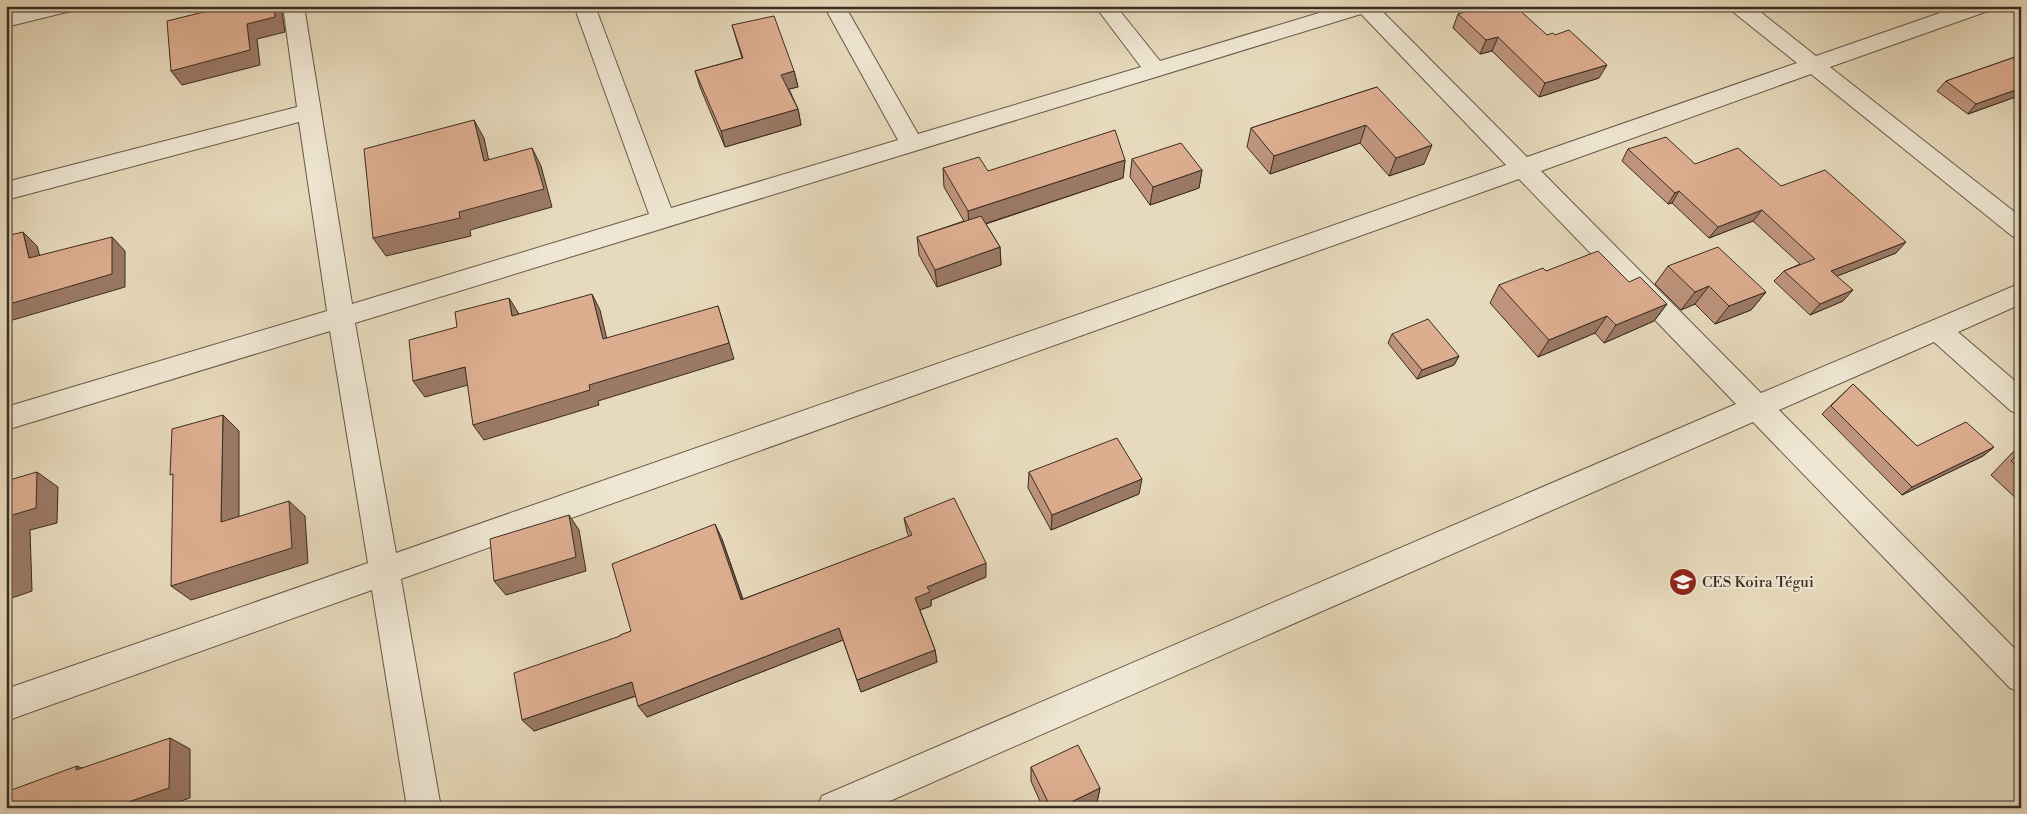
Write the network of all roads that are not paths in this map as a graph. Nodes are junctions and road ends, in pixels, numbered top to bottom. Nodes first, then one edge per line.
1 (64, 6) edge
2 (293, 6) edge
3 (584, 6) edge
4 (834, 6) edge
5 (1105, 6) edge
6 (1365, 6) edge
7 (1739, 6) edge
8 (1980, 6) edge
9 (6, 20) edge
10 (1814, 65) junction
11 (1154, 70) junction
12 (310, 111) junction
13 (912, 144) junction
14 (1523, 168) junction
15 (6, 191) edge
16 (663, 220) junction
17 (2021, 230) edge
18 (2021, 293) edge
19 (341, 317) junction
20 (1937, 329) junction
21 (2021, 403) edge
22 (1757, 407) junction
23 (6, 419) edge
24 (383, 572) junction
25 (2021, 677) edge
26 (6, 705) edge
27 (424, 808) edge
28 (834, 808) edge

1 - 9 street
2 - 12 street
3 - 16 street
4 - 13 street
5 - 11 street
6 - 11 street
6 - 14 street
7 - 10 street
8 - 10 street
10 - 14 street
10 - 17 street
11 - 13 street
12 - 15 street
12 - 19 street
13 - 16 street
14 - 22 street
14 - 24 street
16 - 19 street
18 - 20 street
19 - 23 street
19 - 24 street
20 - 21 street
20 - 22 street
22 - 25 street
22 - 28 street
24 - 26 street
24 - 27 street

